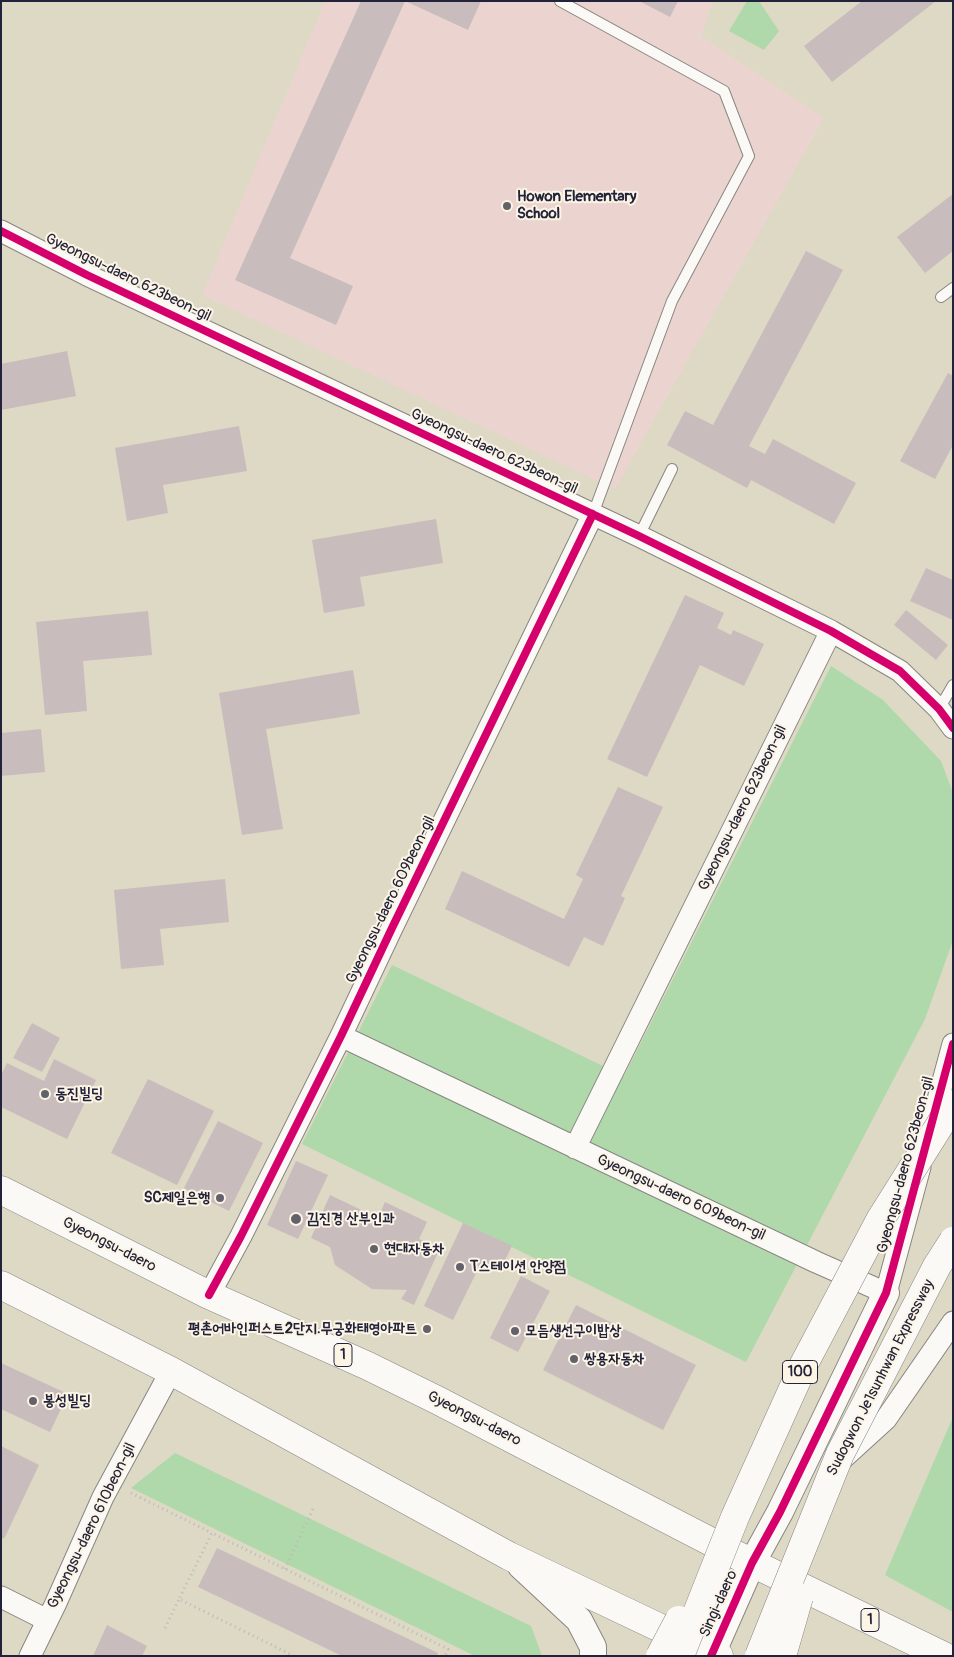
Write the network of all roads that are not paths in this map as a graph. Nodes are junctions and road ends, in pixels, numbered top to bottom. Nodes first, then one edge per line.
1 (560, 1) edge
2 (1, 231) edge
3 (953, 288) edge
4 (941, 298) dead end
5 (672, 469) dead end
6 (593, 514) junction
7 (639, 536) junction
8 (831, 630) junction
9 (953, 685) edge
10 (939, 709) junction
11 (953, 728) edge
12 (342, 1036) junction
13 (953, 1044) edge
14 (953, 1104) edge
15 (575, 1148) junction
16 (1, 1190) edge
17 (953, 1242) edge
18 (1, 1285) edge
19 (886, 1293) junction
20 (209, 1295) junction
21 (953, 1322) edge
22 (853, 1362) junction
23 (171, 1371) junction
24 (840, 1454) junction
25 (820, 1479) junction
26 (735, 1517) junction
27 (803, 1546) junction
28 (509, 1556) junction
29 (752, 1563) junction
30 (795, 1585) junction
31 (1, 1598) edge
32 (47, 1620) junction
33 (714, 1655) edge
34 (30, 1656) edge
35 (593, 1656) edge
36 (660, 1656) edge
37 (680, 1656) edge
38 (759, 1656) edge
39 (764, 1656) edge
40 (782, 1656) edge
41 (944, 1656) edge

1 - 6 lane
2 - 6 street, Gyeongsu-daero 623beon-gil
3 - 4 lane
5 - 7 lane
6 - 7 street, Gyeongsu-daero 623beon-gil
6 - 12 street, Gyeongsu-daero 609beon-gil
7 - 8 street, Gyeongsu-daero 623beon-gil
8 - 10 street, Gyeongsu-daero 623beon-gil
8 - 15 street, Gyeongsu-daero 623beon-gil
9 - 10 lane
10 - 11 street, Gyeongsu-daero 623beon-gil
12 - 15 street, Gyeongsu-daero 609beon-gil
12 - 20 street, Gyeongsu-daero 609beon-gil
13 - 19 street, Gyeongsu-daero 623beon-gil
14 - 26 main road, 100, bridge
15 - 19 street, Gyeongsu-daero 609beon-gil
16 - 20 main road, Gyeongsu-daero / 1
17 - 24 main road, Sudogwon Je1sunhwan Expressway, bridge
18 - 23 main road
19 - 22 street
20 - 29 main road, Gyeongsu-daero / 1
21 - 25 street
22 - 25 street
22 - 29 street, Singi-daero
23 - 28 main road
23 - 32 street, Gyeongsu-daero 610beon-gil
24 - 27 main road, Sudogwon Je1sunhwan Expressway, bridge
24 - 40 main road, bridge
25 - 27 street
26 - 36 main road, bridge
26 - 37 main road, 100, bridge
27 - 30 street
27 - 38 main road, Sudogwon Je1sunhwan Expressway, bridge
28 - 33 main road
28 - 35 street
29 - 30 main road, Gyeongsu-daero / 1
29 - 33 street, Singi-daero
30 - 39 street
30 - 41 main road, Gyeongsu-daero / 1
31 - 32 street
32 - 34 street, Gyeongsu-daero 610beon-gil

